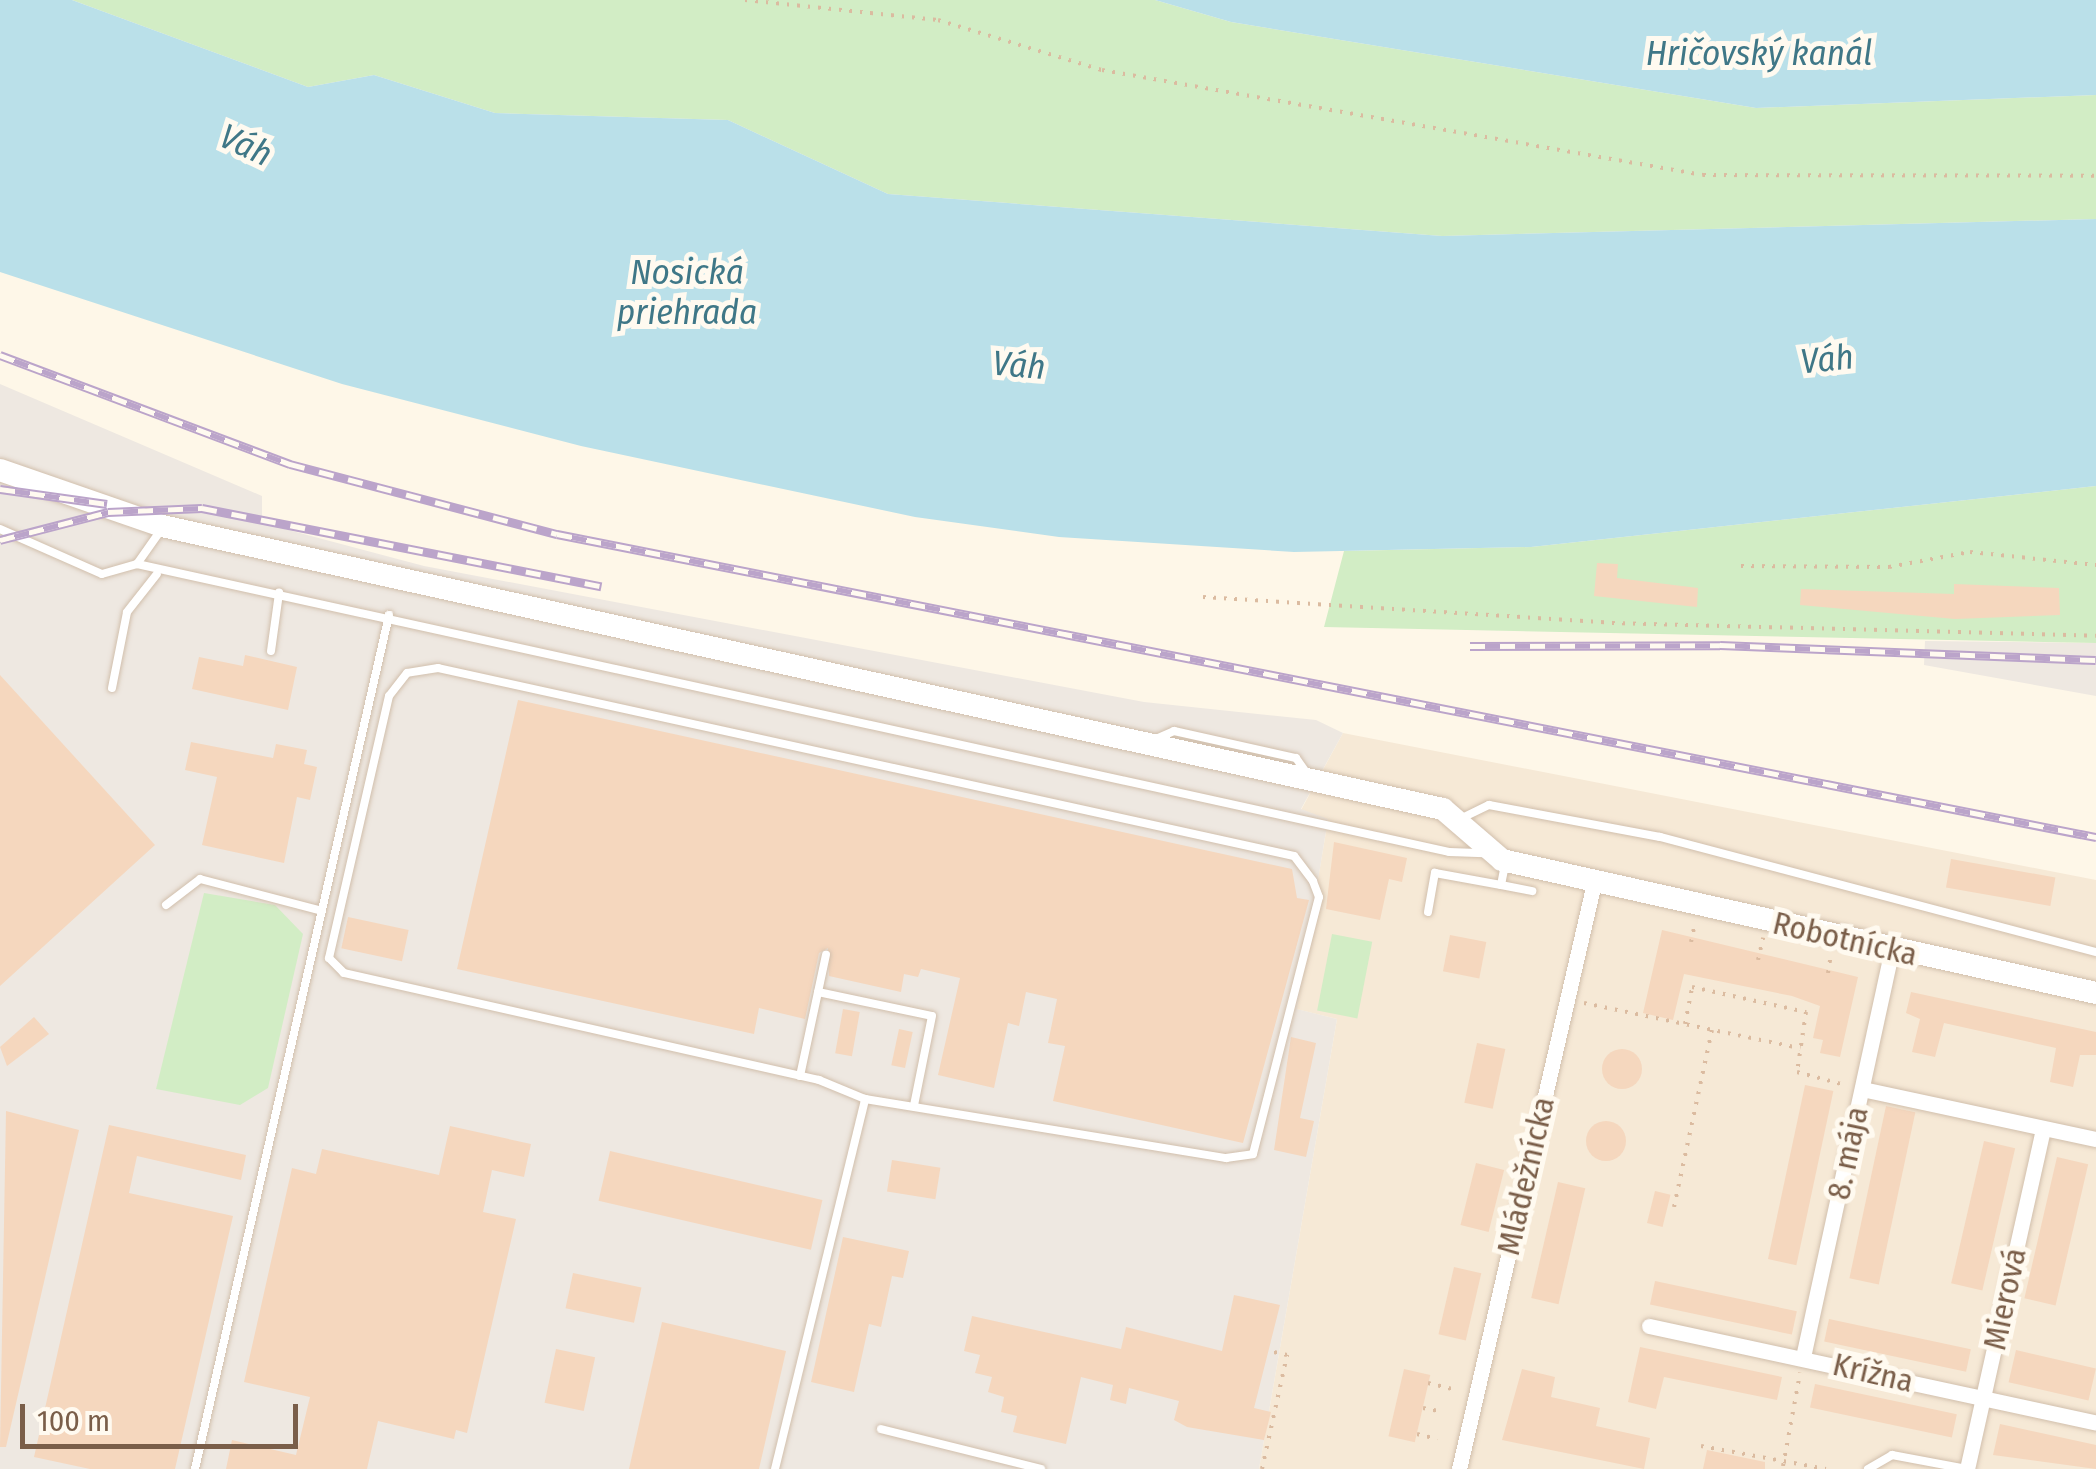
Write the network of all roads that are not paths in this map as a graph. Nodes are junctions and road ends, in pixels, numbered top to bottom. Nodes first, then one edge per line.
1 (0, 470) edge
2 (162, 526) junction
3 (0, 529) edge
4 (136, 564) junction
5 (156, 574) junction
6 (279, 592) junction
7 (389, 615) junction
8 (271, 651) dead end
9 (112, 688) dead end
10 (1460, 820) junction
11 (1497, 856) junction
12 (1594, 883) junction
13 (1501, 885) junction
14 (1532, 891) dead end
15 (166, 905) dead end
16 (322, 911) junction
17 (1428, 912) dead end
18 (1892, 950) junction
19 (2096, 952) edge
20 (826, 955) dead end
21 (818, 992) junction
22 (2096, 992) edge
23 (800, 1076) junction
24 (1862, 1089) junction
25 (864, 1099) junction
26 (914, 1105) junction
27 (2043, 1128) junction
28 (2096, 1139) edge
29 (1649, 1326) dead end
30 (1803, 1357) junction
31 (1984, 1398) junction
32 (2096, 1423) edge
33 (881, 1429) dead end
34 (982, 1457) junction
35 (196, 1469) edge
36 (775, 1469) edge
37 (974, 1469) edge
38 (1041, 1469) edge
39 (1458, 1469) edge
40 (1868, 1469) edge
41 (1967, 1469) edge

1 - 2 street
2 - 4 lane
2 - 10 street
3 - 4 lane
4 - 5 lane
5 - 6 lane
5 - 9 lane
6 - 7 lane
6 - 8 lane
7 - 11 lane
7 - 16 lane
10 - 11 street
10 - 19 lane
11 - 12 street, Robotnícka
11 - 13 lane
12 - 18 street, Robotnícka
12 - 39 street, Mládežnícka
13 - 14 lane
13 - 17 lane
15 - 16 lane
16 - 35 lane
18 - 22 street, Robotnícka
18 - 24 street, 8. mája
20 - 21 lane
21 - 23 lane
21 - 26 lane
23 - 25 lane
23 - 26 lane
24 - 27 street
24 - 30 street, 8. mája
25 - 26 lane
25 - 36 lane
27 - 28 street
27 - 31 street, Mierová
29 - 30 street, Krížna
30 - 31 street, Krížna
31 - 32 street, Krížna
31 - 41 street, Mierová
33 - 34 lane
34 - 37 lane
34 - 38 lane
40 - 41 lane

